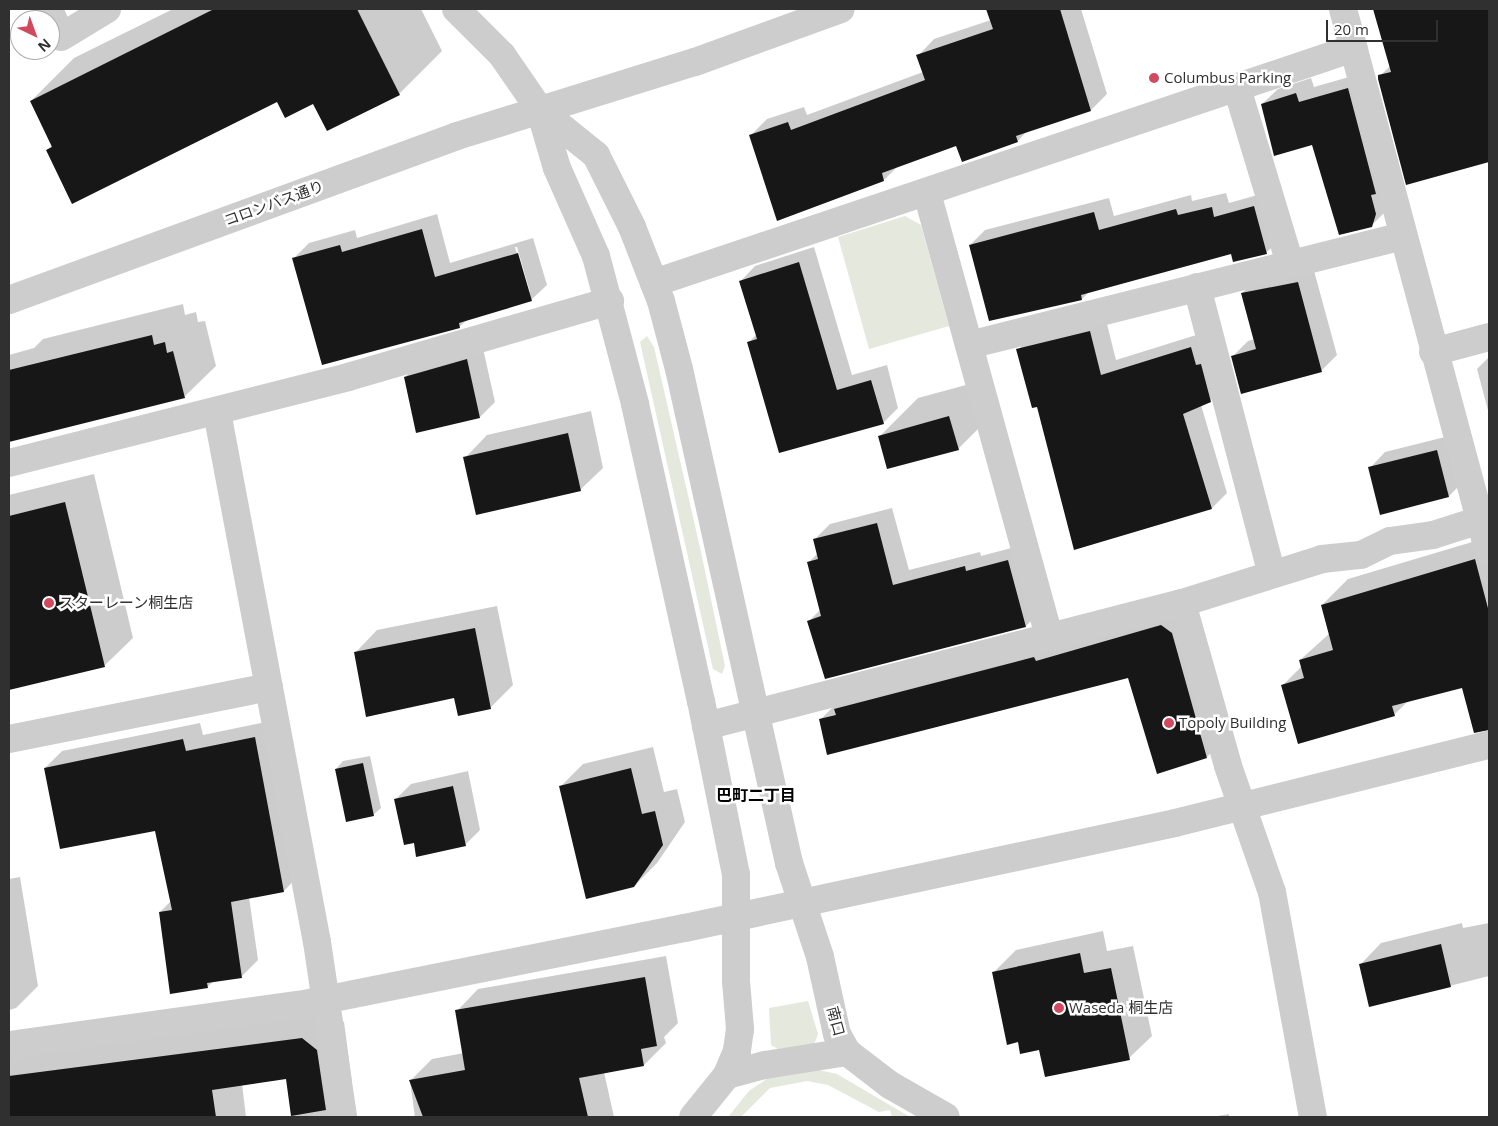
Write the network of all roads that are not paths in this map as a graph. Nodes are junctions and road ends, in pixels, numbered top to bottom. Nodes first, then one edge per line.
1 (49, 9) edge
2 (107, 9) edge
3 (456, 9) edge
4 (841, 9) edge
5 (1342, 9) edge
6 (1354, 48) junction
7 (1237, 88) junction
8 (540, 110) junction
9 (927, 193) junction
10 (1402, 236) junction
11 (1290, 263) junction
12 (654, 283) junction
13 (1197, 287) junction
14 (9, 300) edge
15 (610, 301) junction
16 (1489, 337) edge
17 (969, 345) junction
18 (1433, 352) junction
19 (217, 412) junction
20 (9, 463) edge
21 (1480, 520) junction
22 (1489, 553) edge
23 (1272, 574) junction
24 (1182, 603) junction
25 (1049, 636) junction
26 (269, 687) junction
27 (755, 713) junction
28 (706, 726) junction
29 (9, 740) edge
30 (1489, 745) edge
31 (1243, 808) junction
32 (802, 903) junction
33 (736, 917) junction
34 (326, 999) junction
35 (9, 1045) edge
36 (847, 1052) junction
37 (727, 1075) junction
38 (343, 1117) edge
39 (693, 1117) edge
40 (946, 1117) edge
41 (1313, 1117) edge

1 - 2 street
3 - 8 street
4 - 8 street, コロンバス通り
5 - 6 street
6 - 7 street
6 - 10 street
7 - 9 street
7 - 11 street
8 - 12 street, 南口
8 - 14 street, コロンバス通り
8 - 15 street
9 - 12 street
9 - 17 street
10 - 11 street
10 - 18 street
11 - 13 street
12 - 27 street, 南口
13 - 17 street
13 - 23 street
15 - 19 street
15 - 28 street
16 - 18 street
17 - 25 street
18 - 21 street
19 - 20 street
19 - 26 street
21 - 22 street
21 - 23 street
23 - 24 street
24 - 25 street
24 - 31 street
25 - 27 street
26 - 29 street
26 - 34 street
27 - 28 street
27 - 32 street, 南口
28 - 33 street
30 - 31 street
31 - 32 street
31 - 41 street
32 - 33 street
32 - 36 street, 南口 / 南口
33 - 34 street
33 - 37 street
34 - 35 street
34 - 38 street
36 - 37 street
36 - 40 street, 南口 / 南口
37 - 39 street

